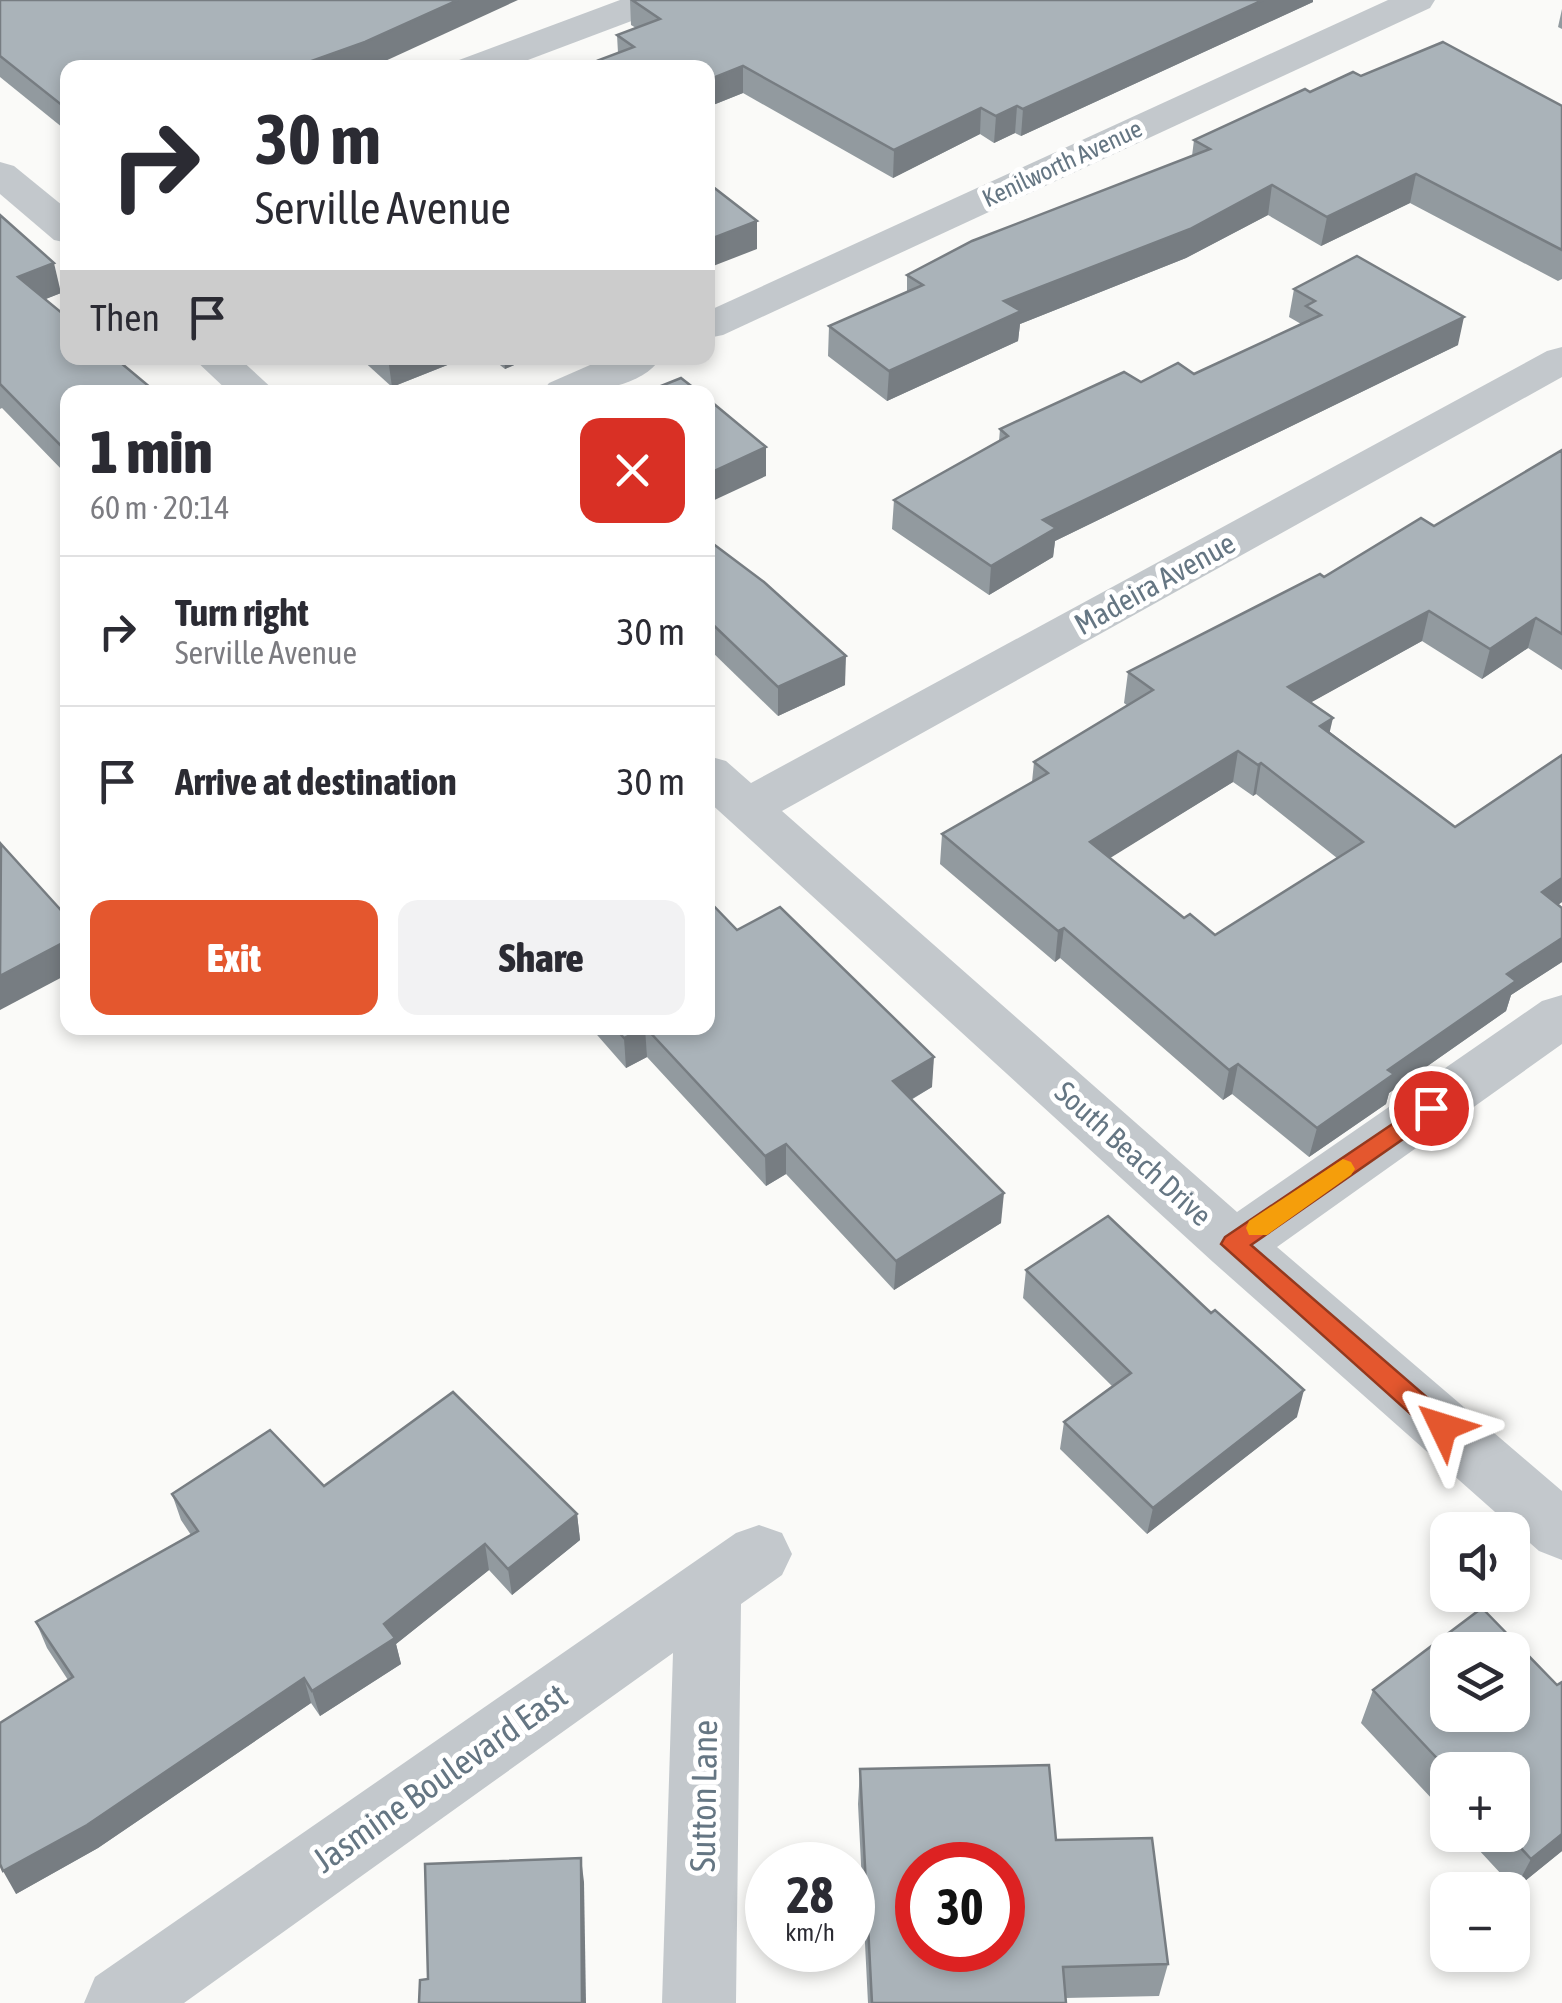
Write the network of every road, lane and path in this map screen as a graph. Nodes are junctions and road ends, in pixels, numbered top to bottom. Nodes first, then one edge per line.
1 (653, 0) edge
2 (1417, 0) edge
3 (493, 60) edge
4 (0, 174) edge
5 (60, 221) edge
6 (715, 323) edge
7 (1562, 360) edge
8 (222, 365) edge
9 (624, 365) edge
10 (246, 385) edge
11 (580, 385) edge
12 (728, 790) edge
13 (1562, 1016) edge
14 (1234, 1244) junction
15 (1562, 1532) edge
16 (734, 1572) joint
17 (120, 2003) edge
18 (699, 2003) edge

1 - 3 street
2 - 6 street, Kenilworth Avenue
4 - 5 street
7 - 12 street, Madeira Avenue
8 - 10 street
9 - 11 street
12 - 14 street, South Beach Drive
13 - 14 street
14 - 15 street, South Beach Drive
16 - 17 street, Jasmine Boulevard East
16 - 18 street, Sutton Lane

